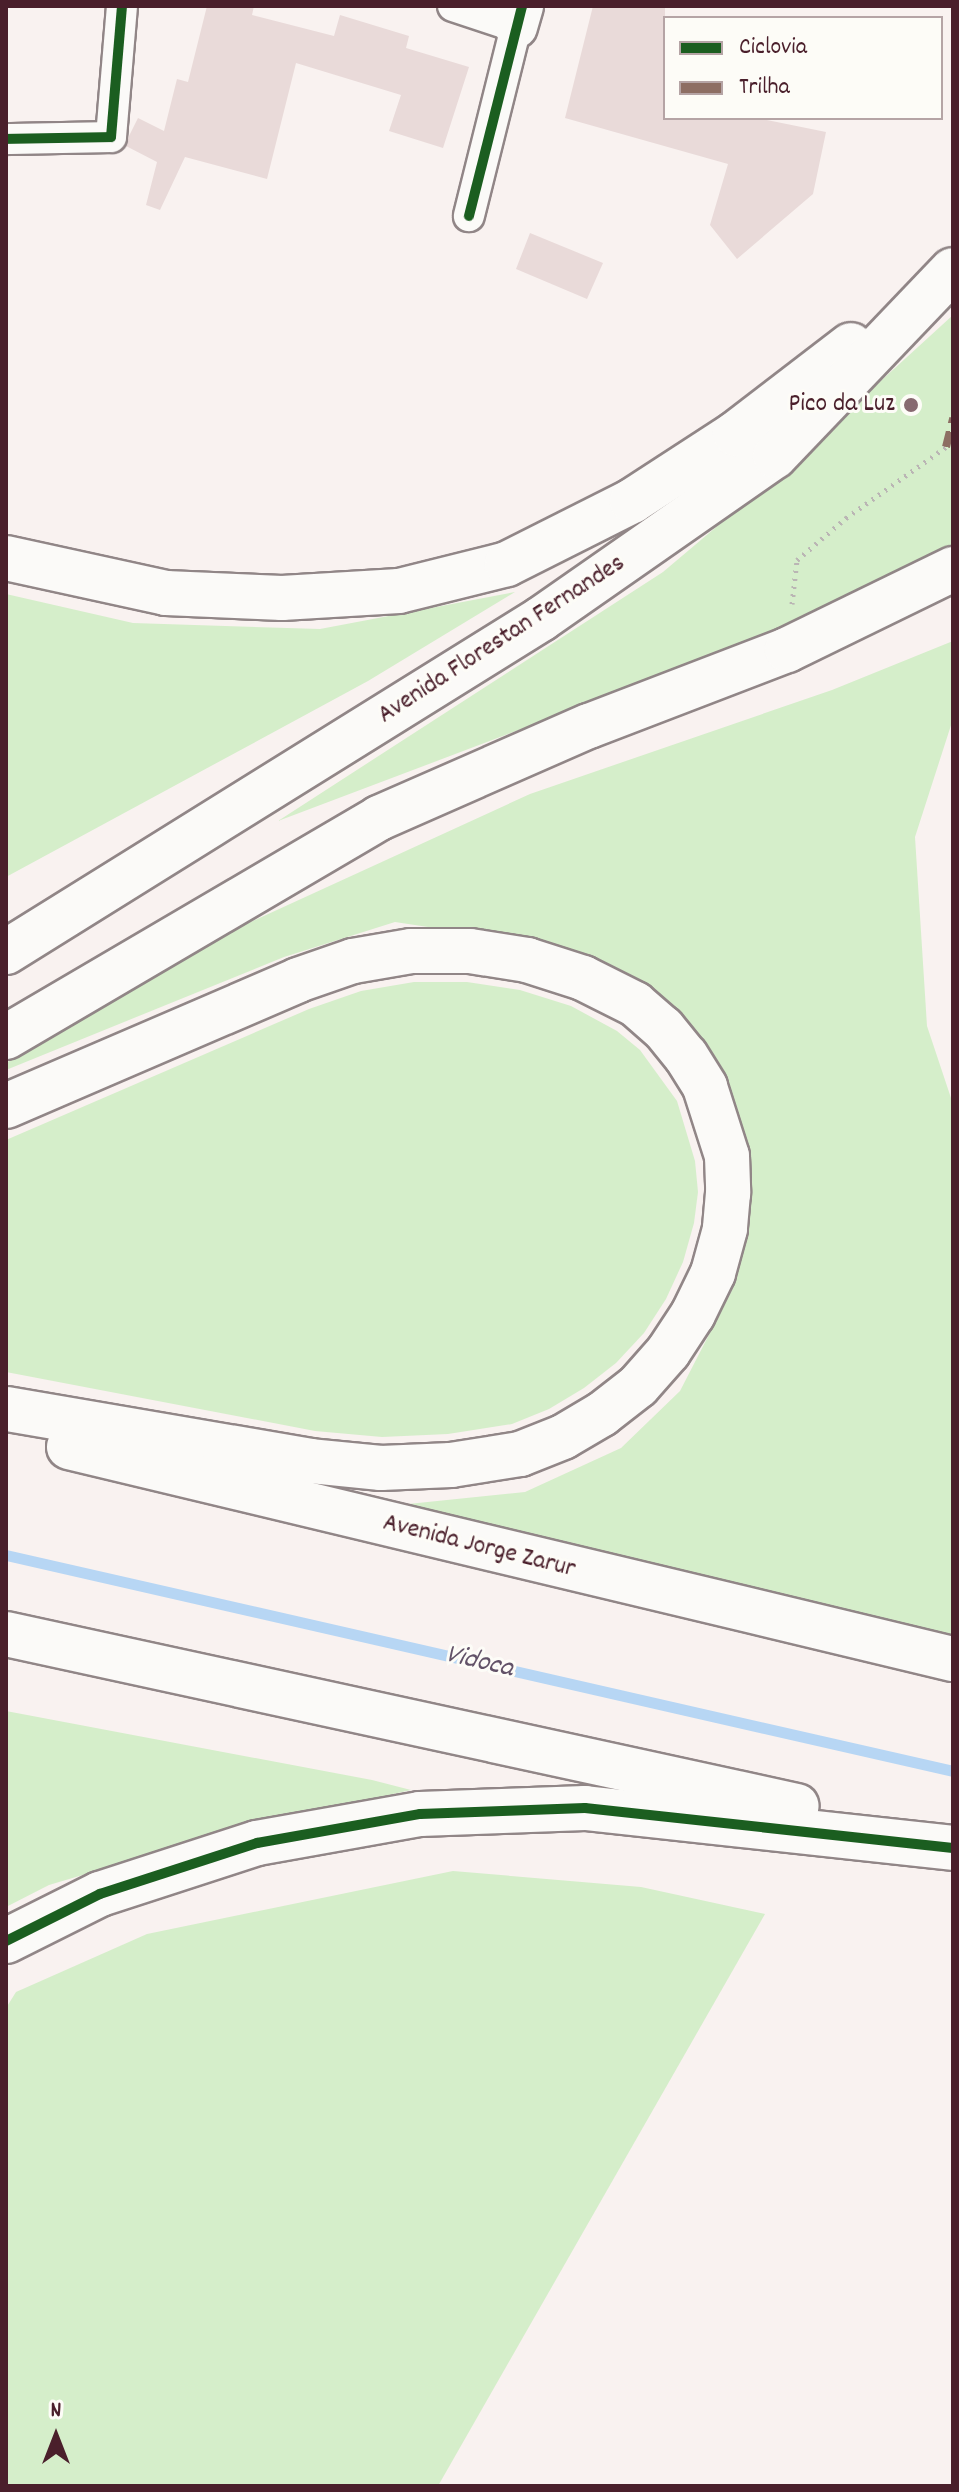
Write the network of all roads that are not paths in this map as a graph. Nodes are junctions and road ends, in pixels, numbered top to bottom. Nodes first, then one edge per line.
1 (122, 6) edge
2 (453, 6) edge
3 (519, 16) edge
4 (6, 139) edge
5 (469, 216) dead end
6 (953, 269) edge
7 (6, 558) edge
8 (953, 569) edge
9 (6, 952) edge
10 (6, 1037) edge
11 (6, 1106) edge
12 (6, 1409) edge
13 (6, 1431) edge
14 (6, 1634) edge
15 (953, 1659) edge
16 (953, 1840) edge
17 (953, 1848) edge
18 (6, 1941) edge

1 - 4 street
2 - 3 street
3 - 5 street
6 - 7 highway
6 - 9 highway, Avenida Florestan Fernandes
8 - 10 highway
11 - 12 highway
13 - 15 highway, Avenida Jorge Zarur
14 - 16 highway
17 - 18 highway

